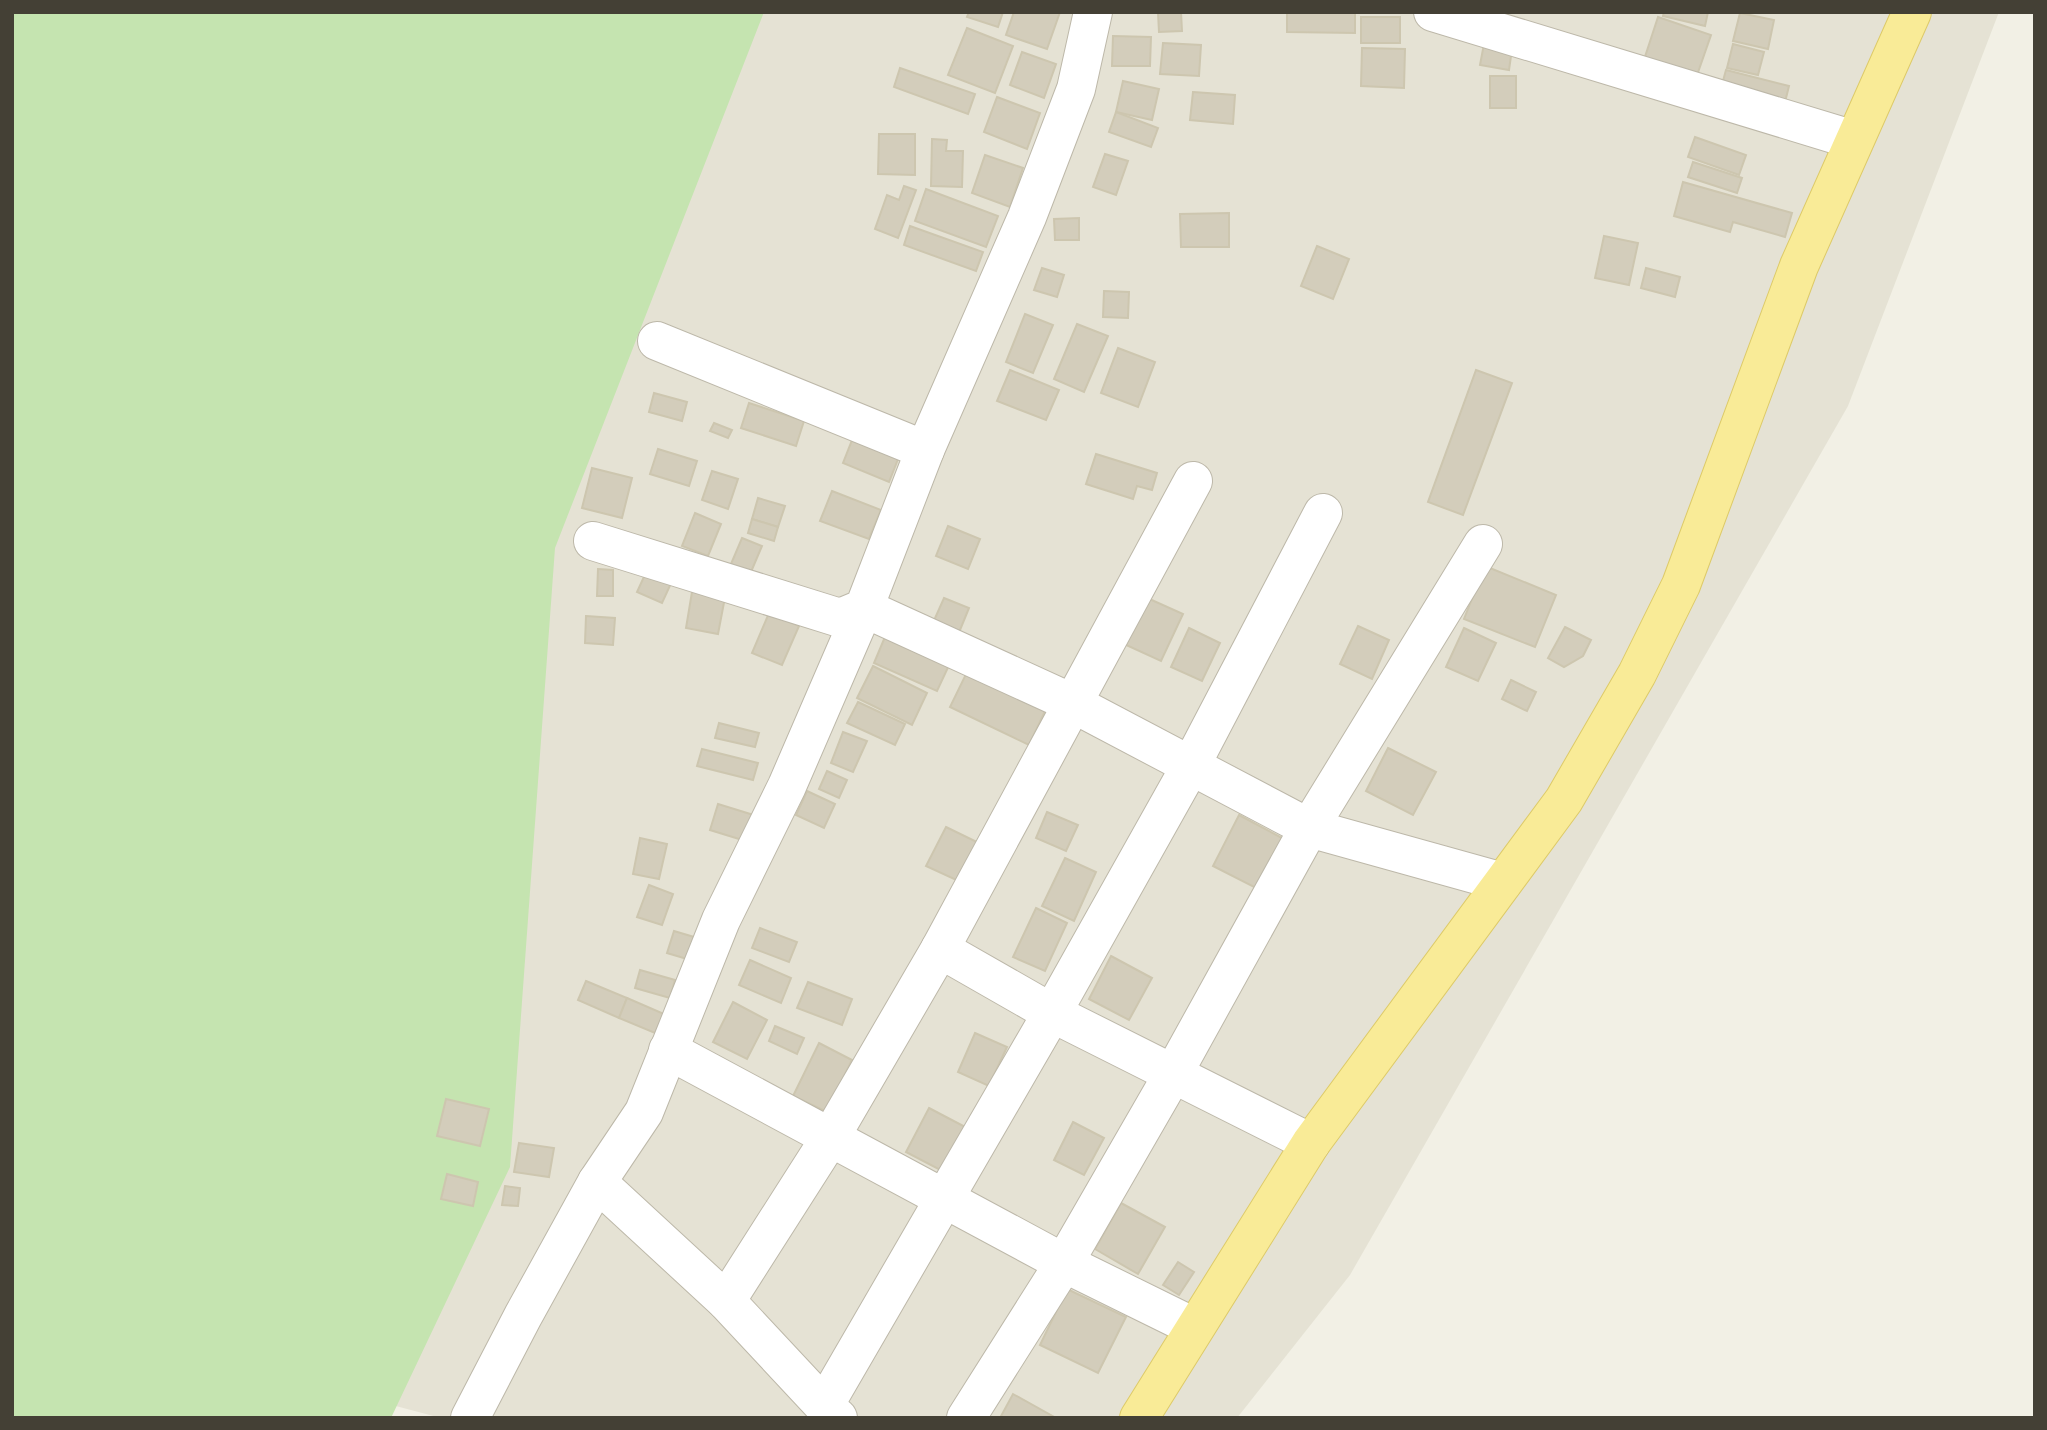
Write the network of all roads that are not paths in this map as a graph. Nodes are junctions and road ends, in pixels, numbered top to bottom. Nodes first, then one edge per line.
1 (1093, 12) edge
2 (1433, 12) edge
3 (1912, 12) edge
4 (1854, 140) junction
5 (657, 341) dead end
6 (925, 450) junction
7 (1193, 481) dead end
8 (1323, 513) dead end
9 (593, 541) dead end
10 (1483, 544) dead end
11 (864, 608) junction
12 (1072, 703) junction
13 (1190, 767) junction
14 (1309, 828) junction
15 (1503, 882) junction
16 (940, 949) junction
17 (1052, 1013) junction
18 (668, 1050) junction
19 (1173, 1074) junction
20 (830, 1138) junction
21 (1311, 1143) junction
22 (597, 1182) junction
23 (945, 1199) junction
24 (1063, 1263) junction
25 (726, 1301) junction
26 (1194, 1327) junction
27 (831, 1412) edge
28 (470, 1418) edge
29 (965, 1418) edge
30 (1139, 1418) edge

1 - 6 street
2 - 4 street
3 - 4 main road
4 - 15 main road
5 - 6 street
6 - 11 street
7 - 12 street
8 - 13 street
9 - 11 street
10 - 14 street
11 - 12 street
11 - 18 street
12 - 13 street
12 - 16 street
13 - 14 street
13 - 17 street
14 - 15 street
14 - 19 street
15 - 21 main road
16 - 17 street
16 - 20 street
17 - 19 street
17 - 23 street
18 - 20 street
18 - 22 street
19 - 21 street
19 - 24 street
20 - 23 street
20 - 25 street
21 - 26 main road
22 - 25 street
22 - 28 street
23 - 24 street
23 - 27 street
24 - 26 street
24 - 29 street
25 - 27 street
26 - 30 main road

